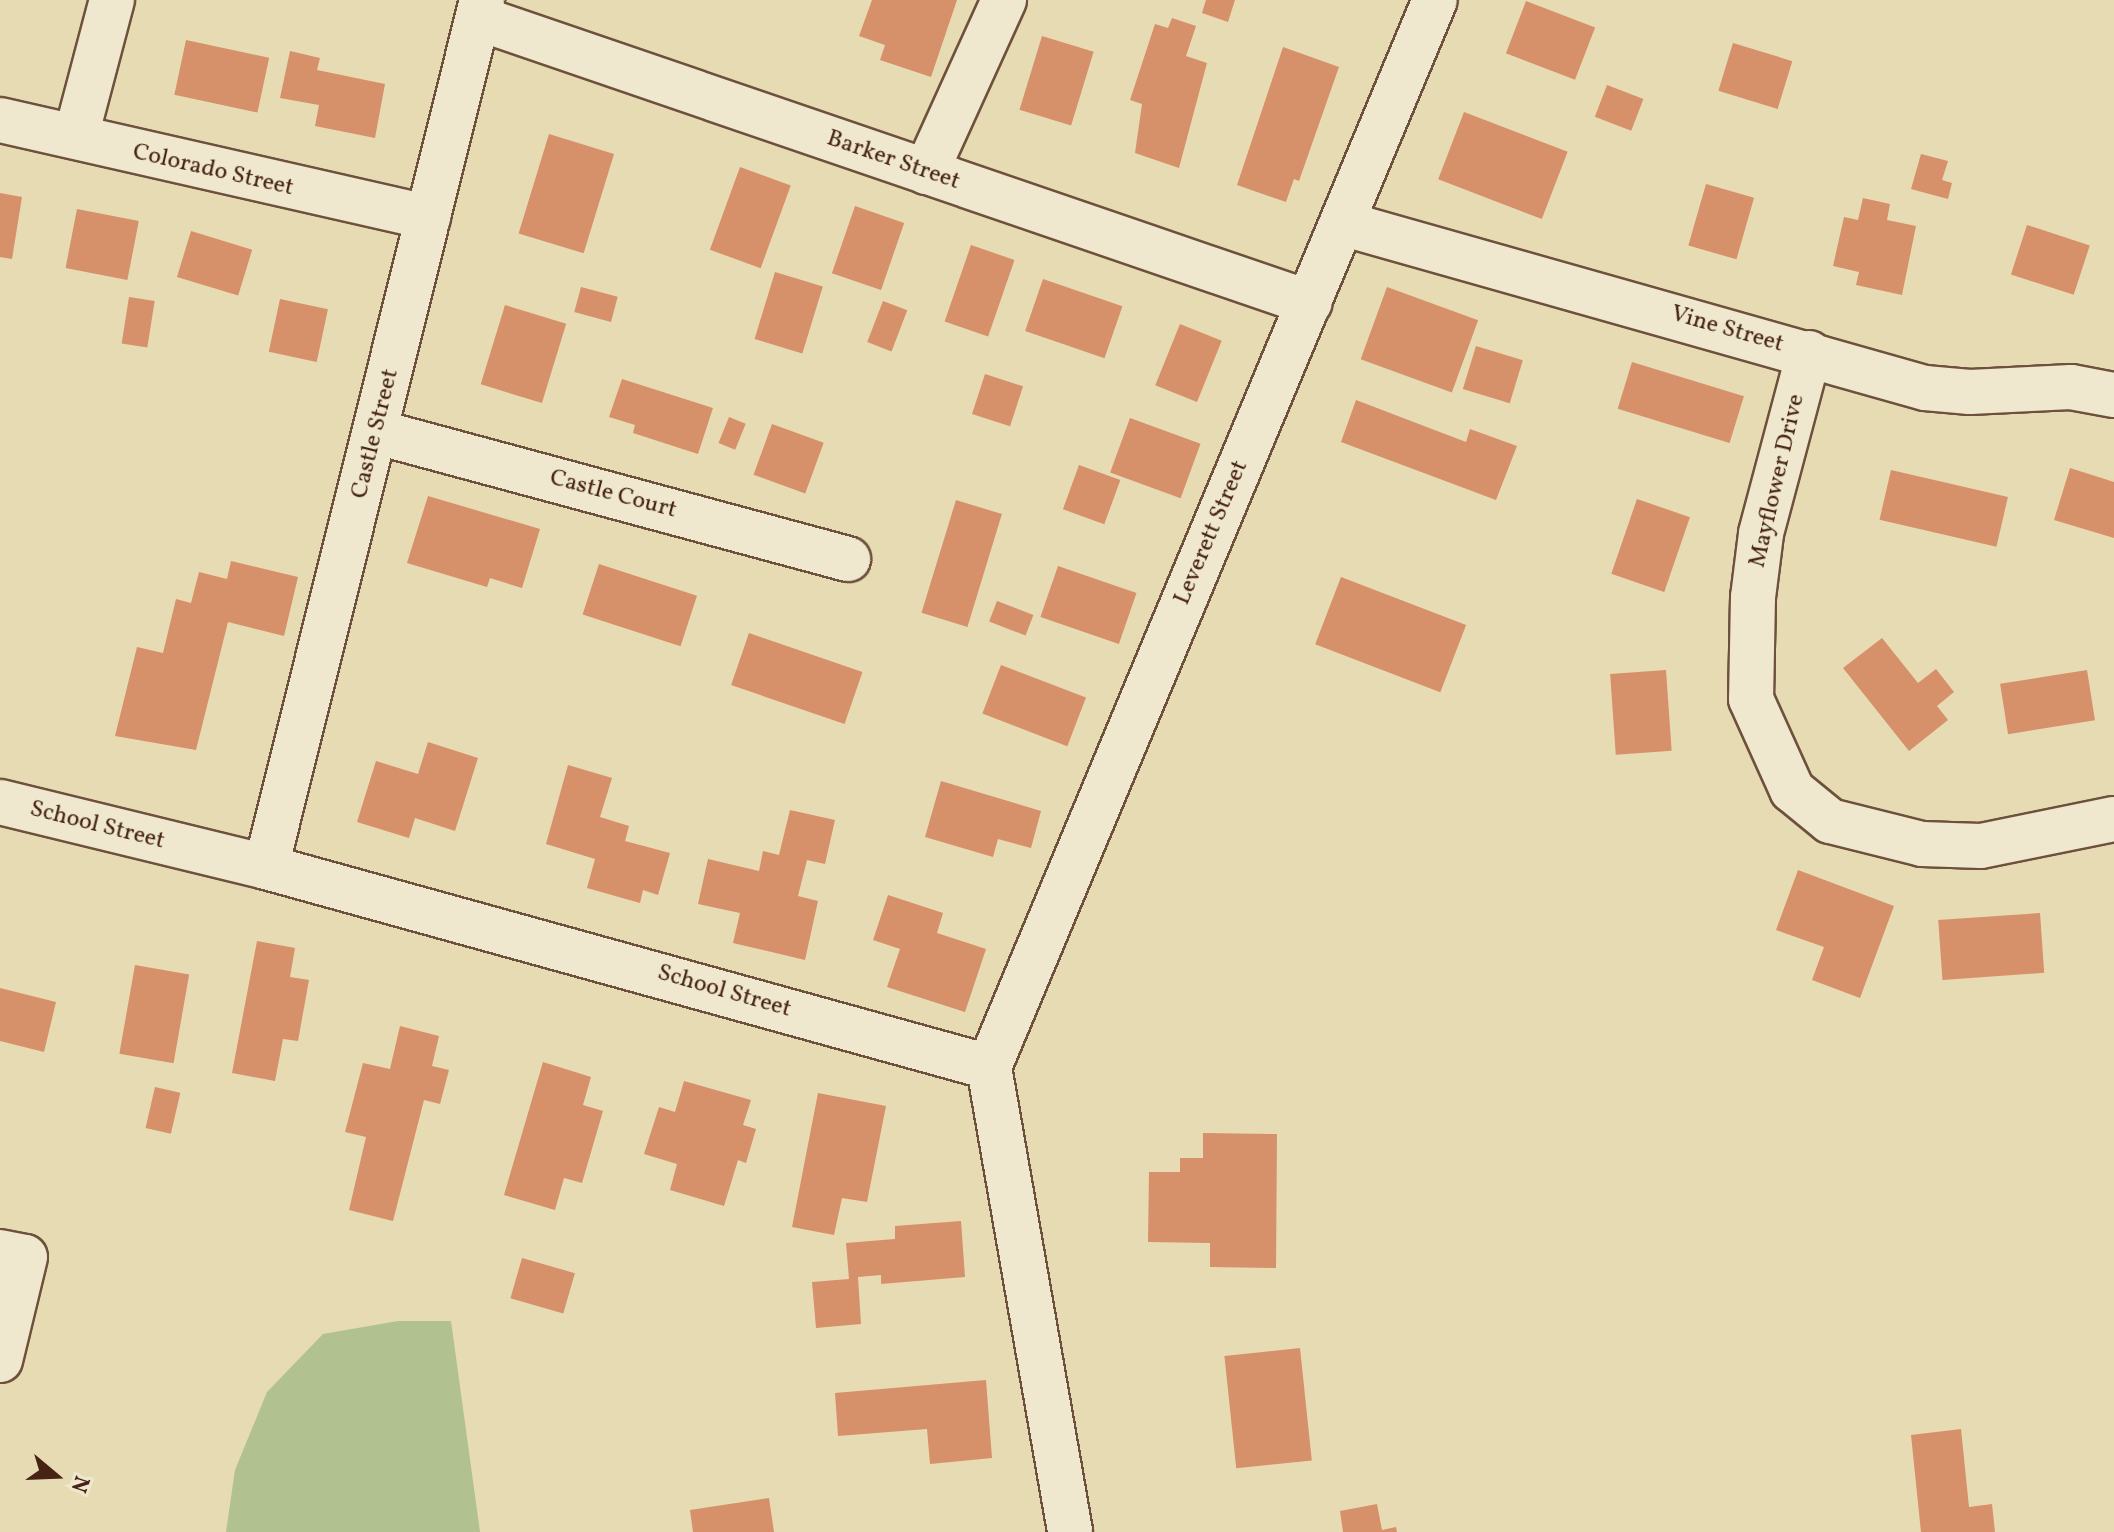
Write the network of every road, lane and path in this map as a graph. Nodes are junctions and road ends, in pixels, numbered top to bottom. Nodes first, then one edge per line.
1 (112, 0) edge
2 (1004, 0) edge
3 (1435, 0) edge
4 (480, 9) edge
5 (0, 120) edge
6 (76, 136) junction
7 (926, 172) junction
8 (428, 217) junction
9 (1345, 224) junction
10 (1310, 303) junction
11 (1809, 353) junction
12 (2114, 395) edge
13 (377, 432) junction
14 (848, 559) dead end
15 (0, 802) edge
16 (2114, 819) edge
17 (266, 867) junction
18 (989, 1067) junction
19 (0, 1252) edge
20 (0, 1360) edge
21 (1070, 1532) edge

1 - 6 street
2 - 7 street
3 - 9 street, Leverett Street
4 - 7 street, Barker Street
4 - 8 street, Castle Street
5 - 6 street, Colorado Street
6 - 8 street, Colorado Street
7 - 10 street, Barker Street
8 - 13 street, Castle Street
9 - 10 street, Leverett Street
9 - 11 street, Vine Street
10 - 18 street, Leverett Street
11 - 12 street, Vine Street
11 - 16 street, Mayflower Drive
13 - 14 street, Castle Court
13 - 17 street, Castle Street
15 - 17 street, School Street
17 - 18 street, School Street
18 - 21 street
19 - 20 street

